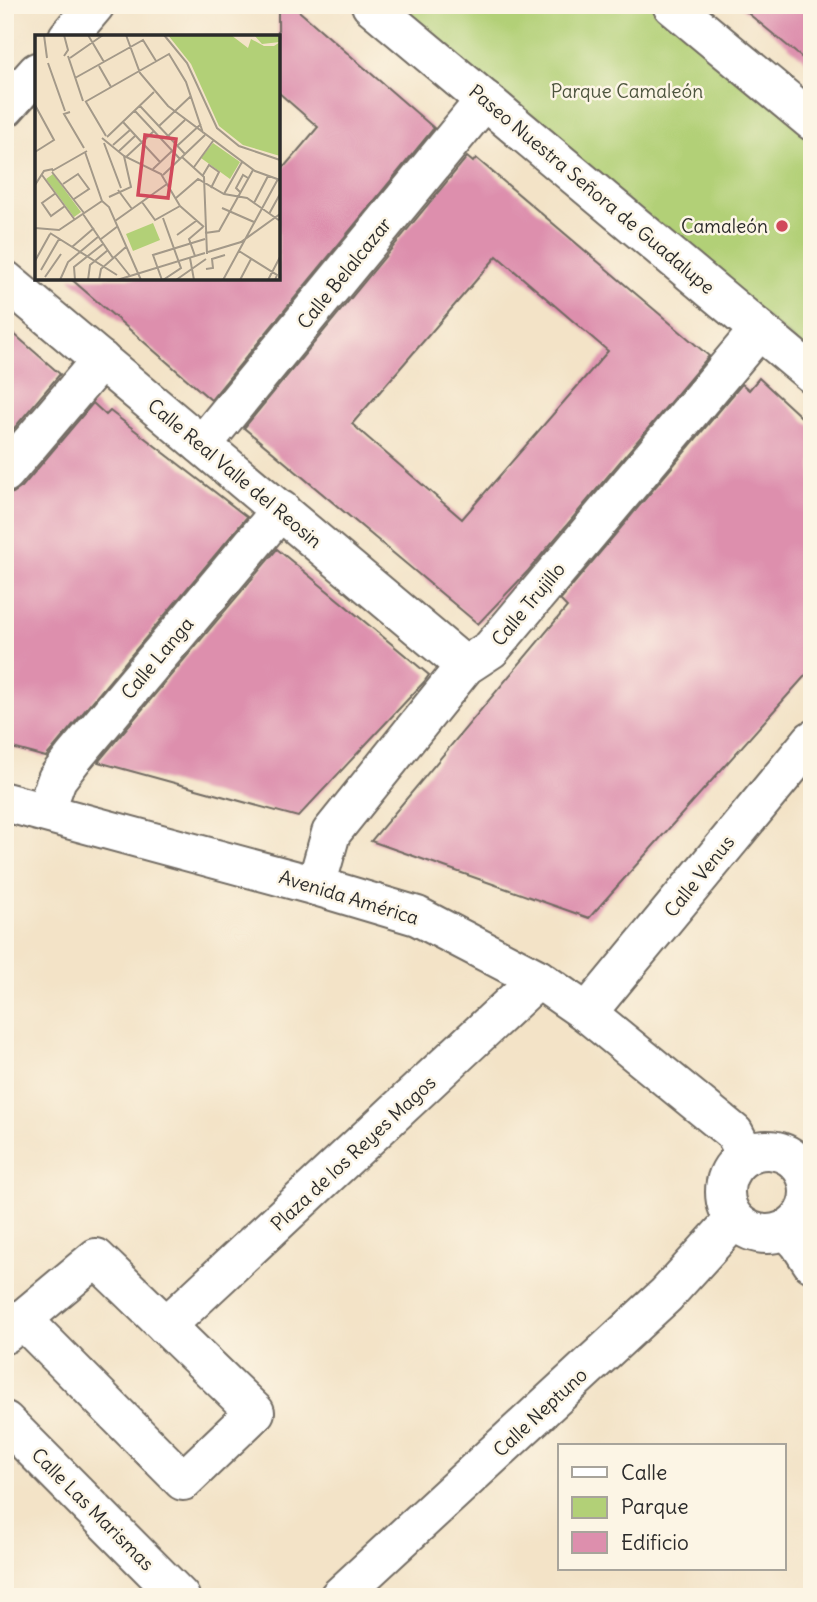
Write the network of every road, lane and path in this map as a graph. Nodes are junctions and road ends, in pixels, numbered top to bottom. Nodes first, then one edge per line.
1 (95, 5) edge
2 (372, 5) edge
3 (672, 5) edge
4 (70, 35) edge
5 (35, 74) edge
6 (485, 100) junction
7 (5, 108) edge
8 (812, 121) edge
9 (5, 280) edge
10 (759, 330) junction
11 (100, 360) junction
12 (812, 374) edge
13 (202, 446) junction
14 (5, 473) edge
15 (281, 510) junction
16 (465, 666) junction
17 (812, 740) edge
18 (5, 802) edge
19 (46, 812) junction
20 (316, 886) junction
21 (538, 979) junction
22 (587, 1013) junction
23 (746, 1156) junction
24 (811, 1196) edge
25 (734, 1220) junction
26 (787, 1230) junction
27 (812, 1263) edge
28 (14, 1326) edge
29 (166, 1326) junction
30 (5, 1421) edge
31 (180, 1597) edge
32 (340, 1597) edge

1 - 4 street
2 - 6 street, Paseo Nuestra Señora de Guadalupe
3 - 8 street
5 - 7 street
6 - 10 street, Paseo Nuestra Señora de Guadalupe
6 - 13 street, Calle Belalcazar
9 - 11 street, Calle Real Valle del Reosin
10 - 12 street, Paseo Nuestra Señora de Guadalupe
10 - 16 street, Calle Trujillo
11 - 13 street, Calle Real Valle del Reosin
11 - 14 street
13 - 15 street, Calle Real Valle del Reosin
15 - 16 street, Calle Real Valle del Reosin
15 - 19 street, Calle Langa
16 - 20 street, Calle Trujillo
17 - 22 street, Calle Venus
18 - 19 street, Avenida América
19 - 20 street, Avenida América
20 - 21 street, Avenida América
21 - 22 street, Avenida América
21 - 29 street, Plaza de los Reyes Magos
22 - 23 street, Avenida América
23 - 24 street
23 - 25 street
24 - 26 street
25 - 26 street
25 - 32 street, Calle Neptuno
26 - 27 street
28 - 29 street
28 - 29 street
30 - 31 street, Calle Las Marismas

